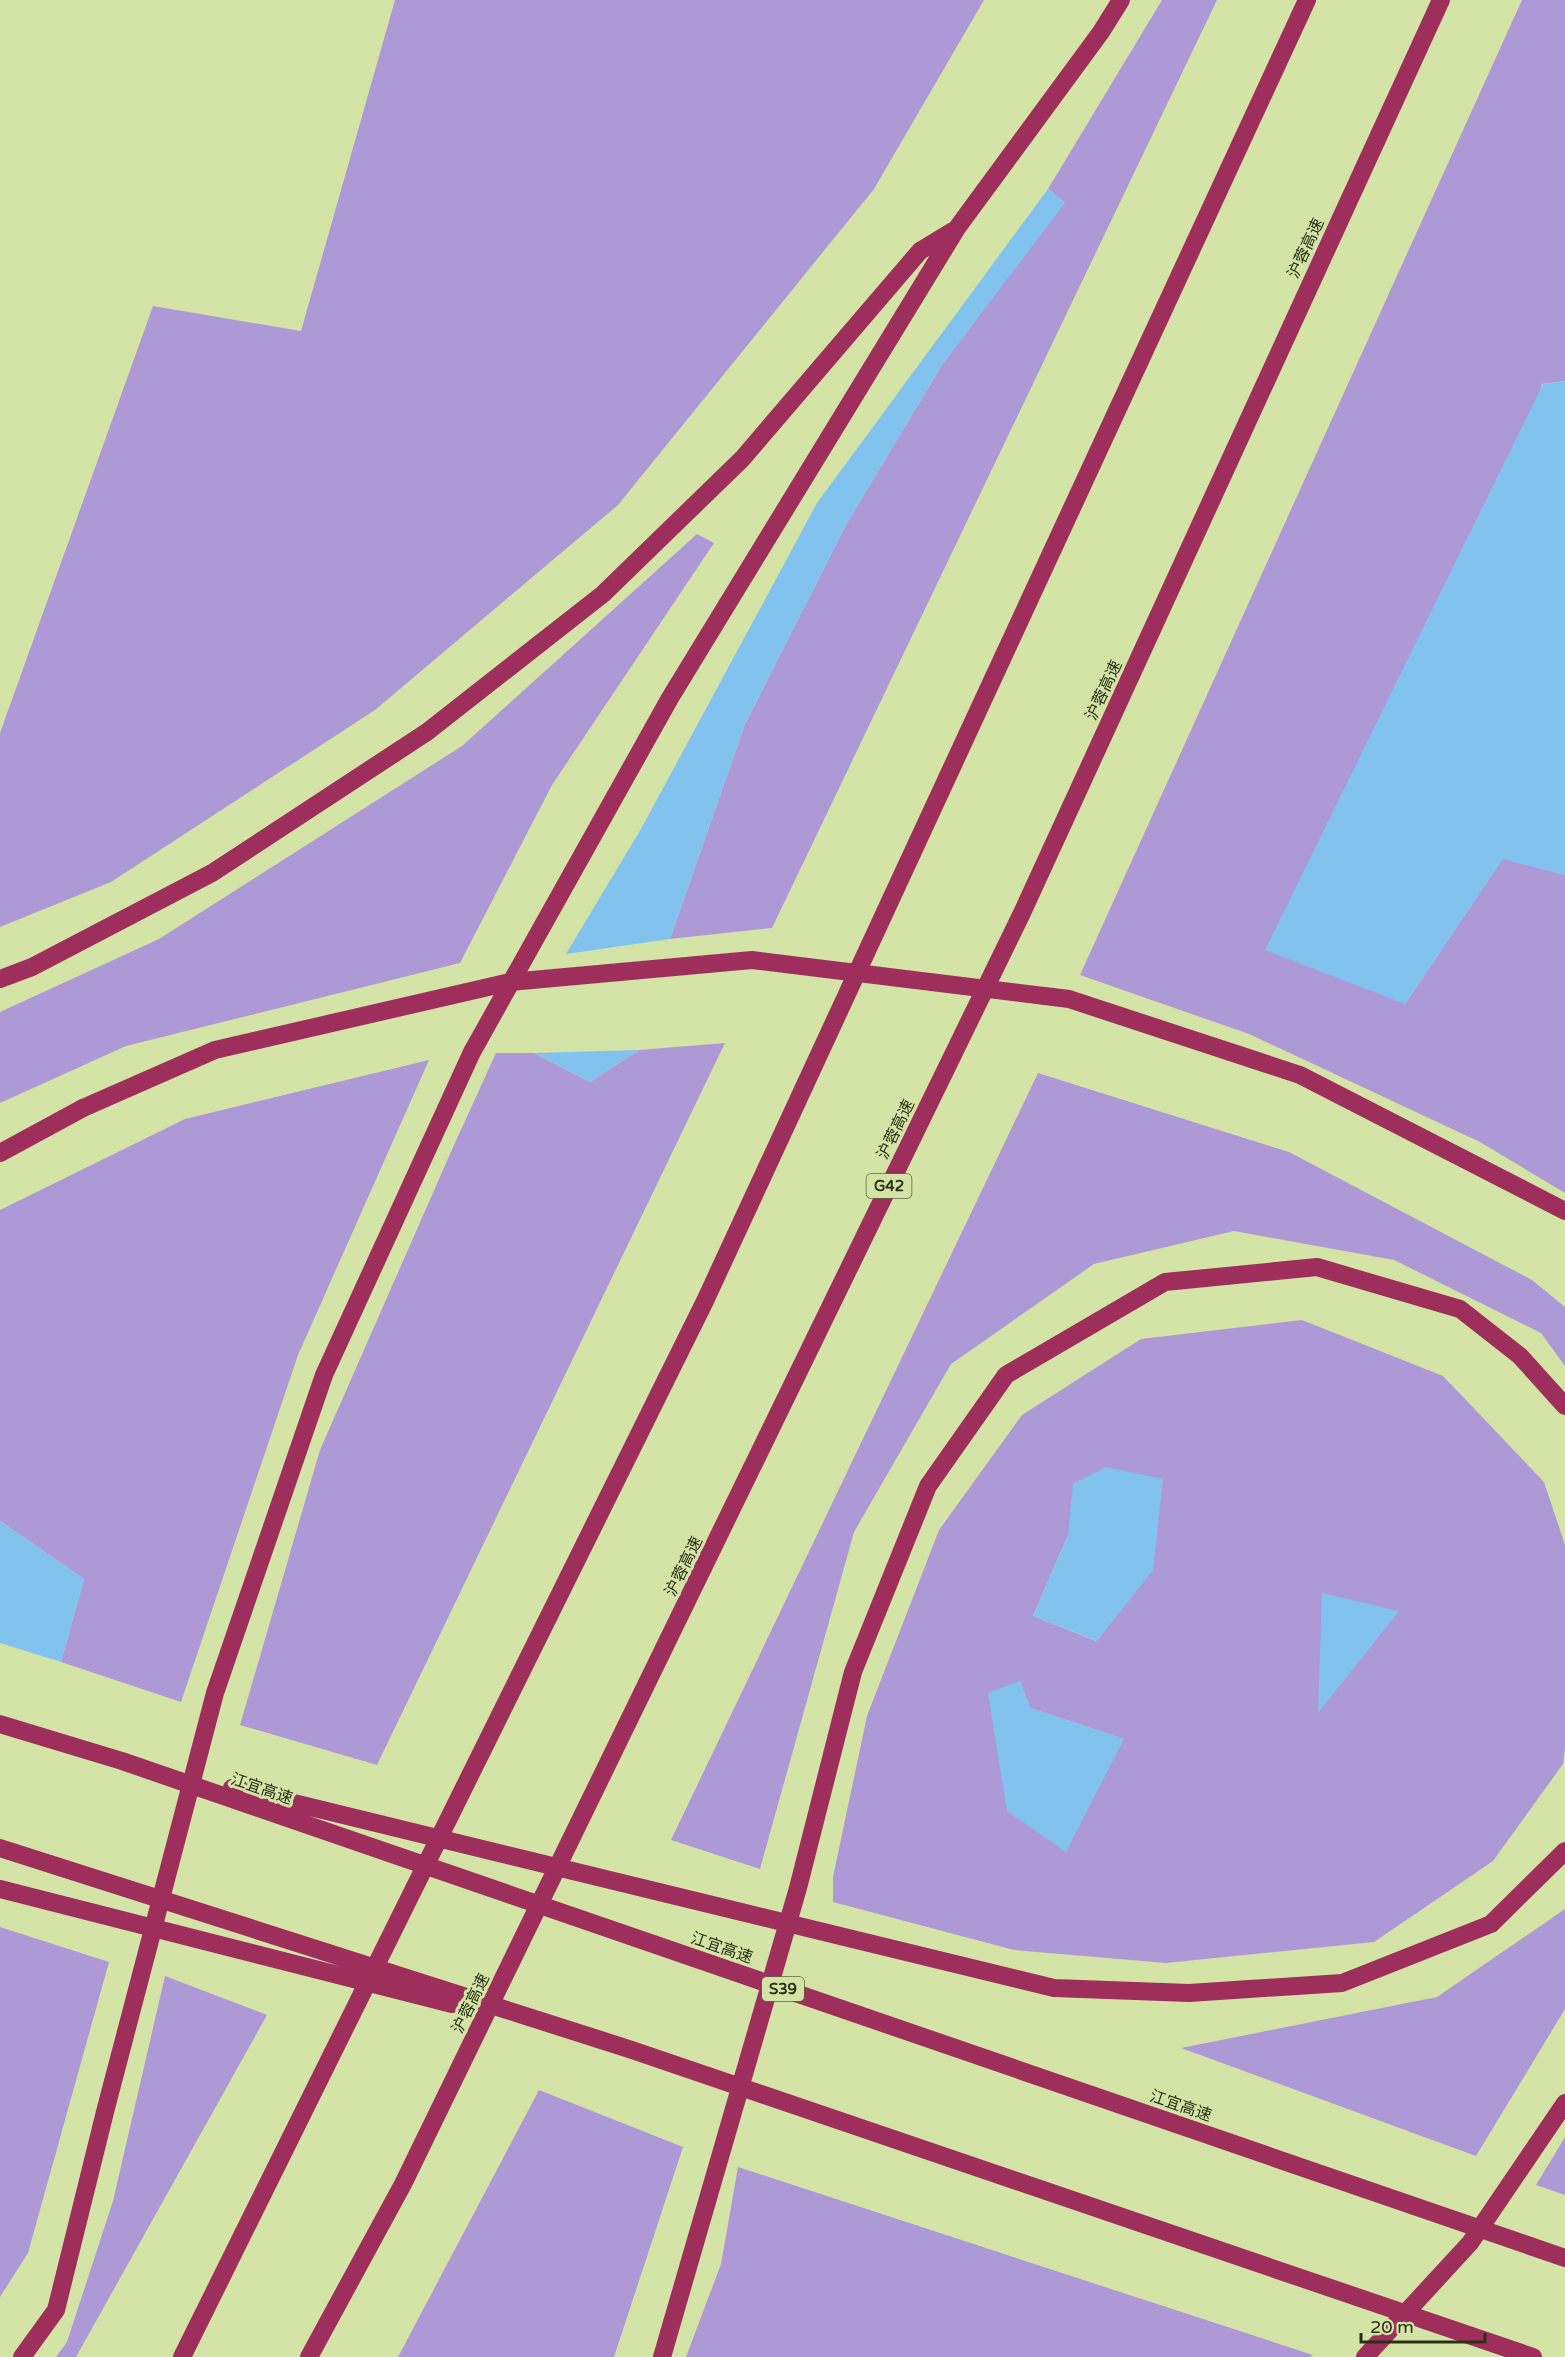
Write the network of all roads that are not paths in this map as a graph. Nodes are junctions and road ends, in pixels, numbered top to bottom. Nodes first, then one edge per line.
1 (1120, 0) edge
2 (1307, 0) edge
3 (1440, 0) edge
4 (957, 228) junction
5 (0, 978) edge
6 (0, 1154) edge
7 (1565, 1211) edge
8 (1565, 1407) edge
9 (0, 1724) edge
10 (122, 1761) junction
11 (0, 1848) edge
12 (1565, 1851) edge
13 (0, 1889) edge
14 (632, 2050) junction
15 (1565, 2103) edge
16 (1565, 2258) edge
17 (22, 2357) edge
18 (182, 2357) edge
19 (309, 2357) edge
20 (662, 2357) edge
21 (1365, 2357) edge
22 (1533, 2357) edge

1 - 4 highway
2 - 18 highway
3 - 19 highway, 沪蓉高速 / G42
4 - 5 highway
4 - 17 highway
6 - 7 highway, bridge
8 - 20 highway
9 - 10 highway, 江宜高速 / S39, bridge
10 - 12 highway, bridge
10 - 16 highway, 江宜高速 / S39, bridge
11 - 14 highway, bridge
13 - 14 highway, bridge
14 - 22 highway, bridge
15 - 21 highway

